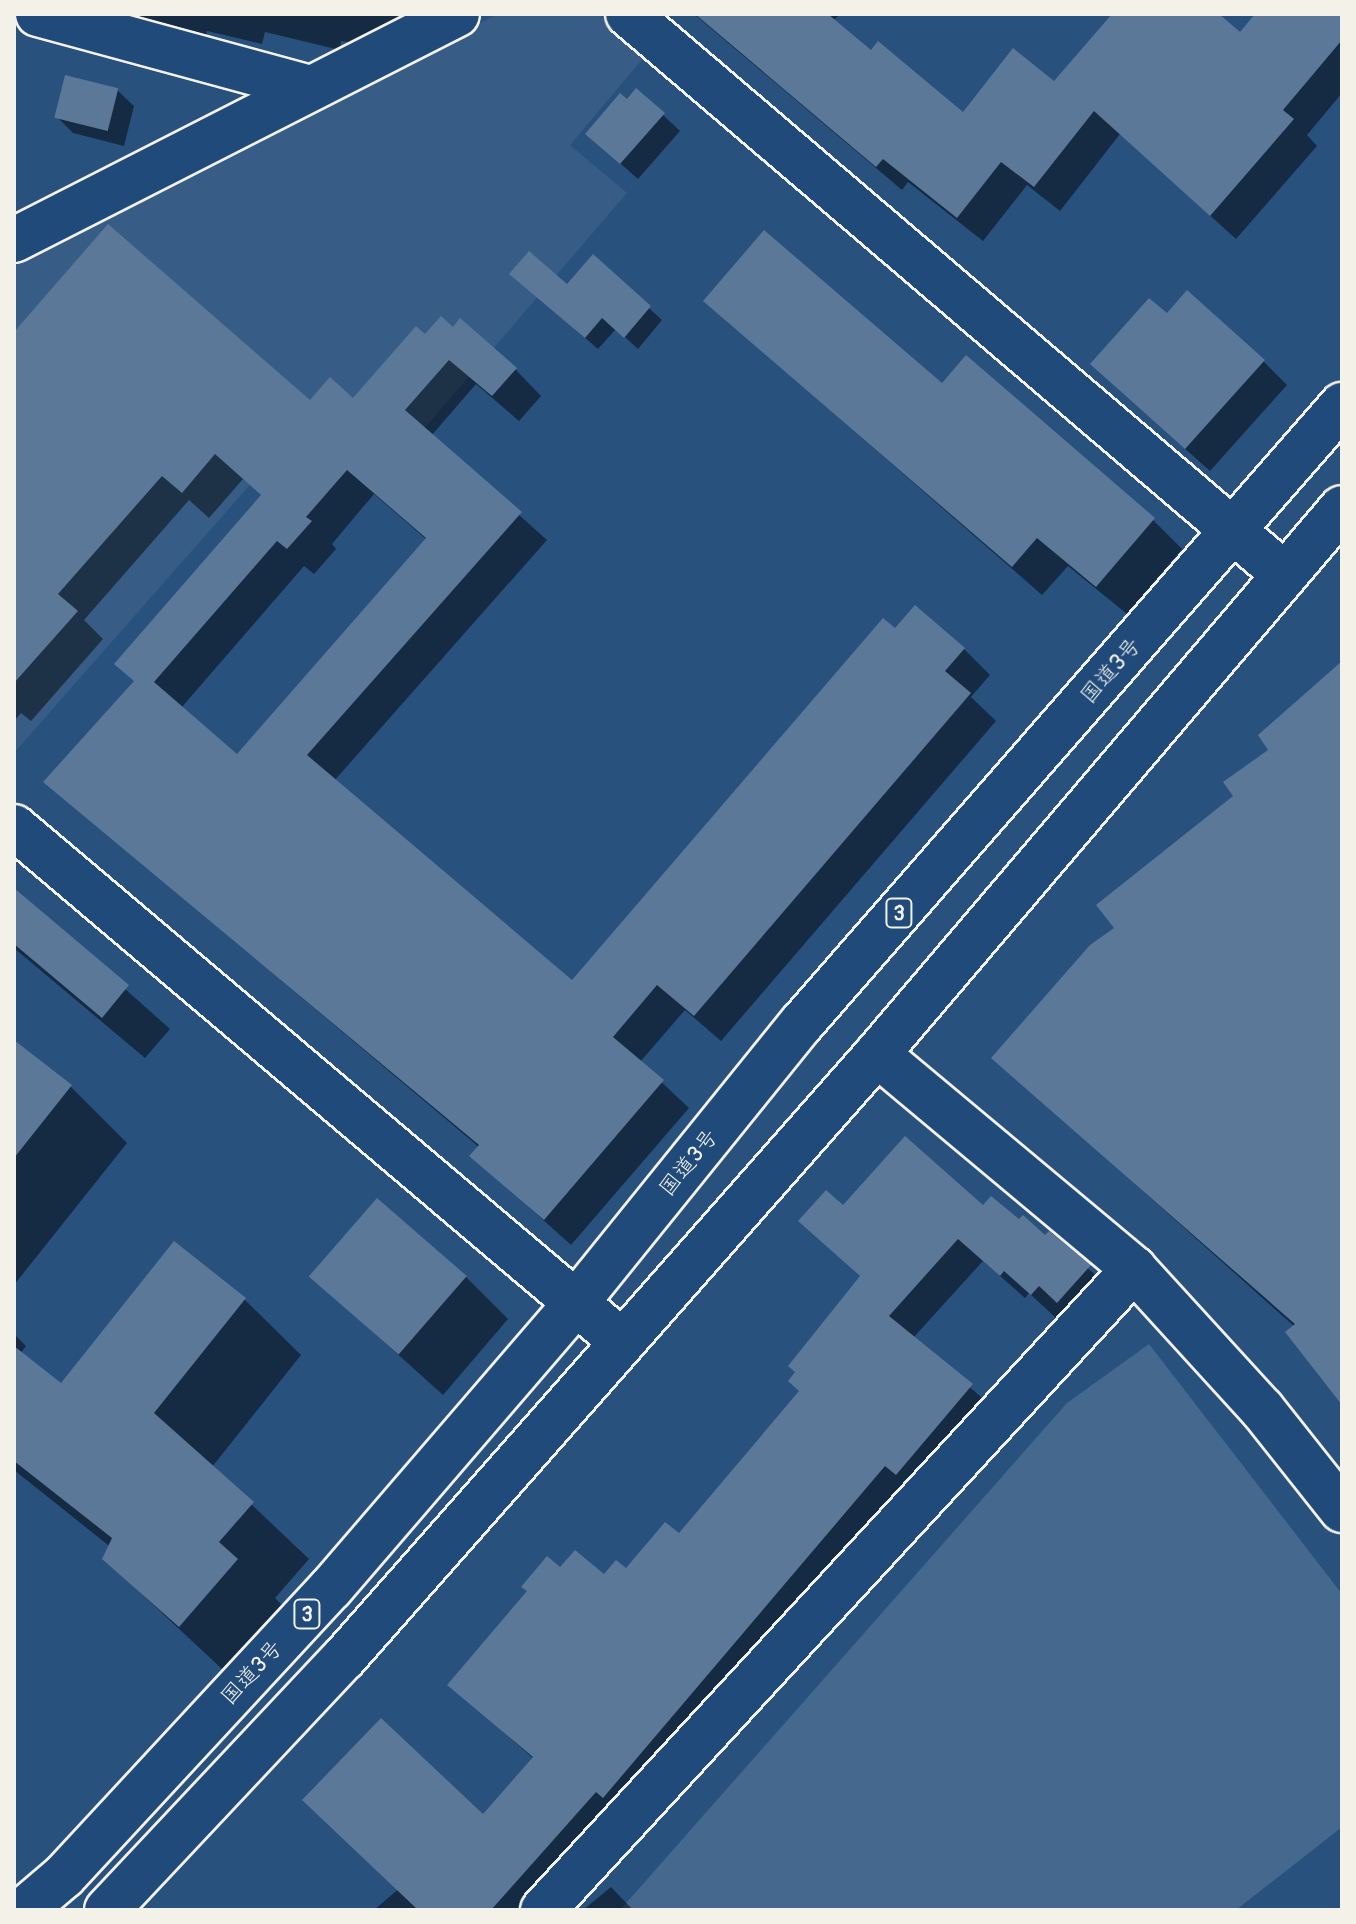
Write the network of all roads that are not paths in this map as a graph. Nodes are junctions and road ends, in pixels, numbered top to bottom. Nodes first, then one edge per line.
1 (38, 14) edge
2 (457, 14) edge
3 (628, 14) edge
4 (311, 88) junction
5 (14, 240) edge
6 (1342, 405) edge
7 (1342, 508) edge
8 (1234, 531) junction
9 (1285, 575) junction
10 (14, 827) edge
11 (877, 1054) junction
12 (1134, 1269) junction
13 (575, 1304) junction
14 (620, 1340) junction
15 (1342, 1510) edge
16 (24, 1910) edge
17 (107, 1910) edge
18 (543, 1910) edge

1 - 4 main road
2 - 4 main road
3 - 8 main road
4 - 5 main road
6 - 8 main road, 国道3号 / 3
7 - 9 main road
8 - 9 main road
8 - 13 main road, 国道3号 / 3
9 - 11 main road
10 - 13 main road
11 - 12 main road
11 - 14 main road
12 - 15 main road
12 - 18 main road
13 - 14 main road
13 - 16 main road, 国道3号 / 3
14 - 17 main road

